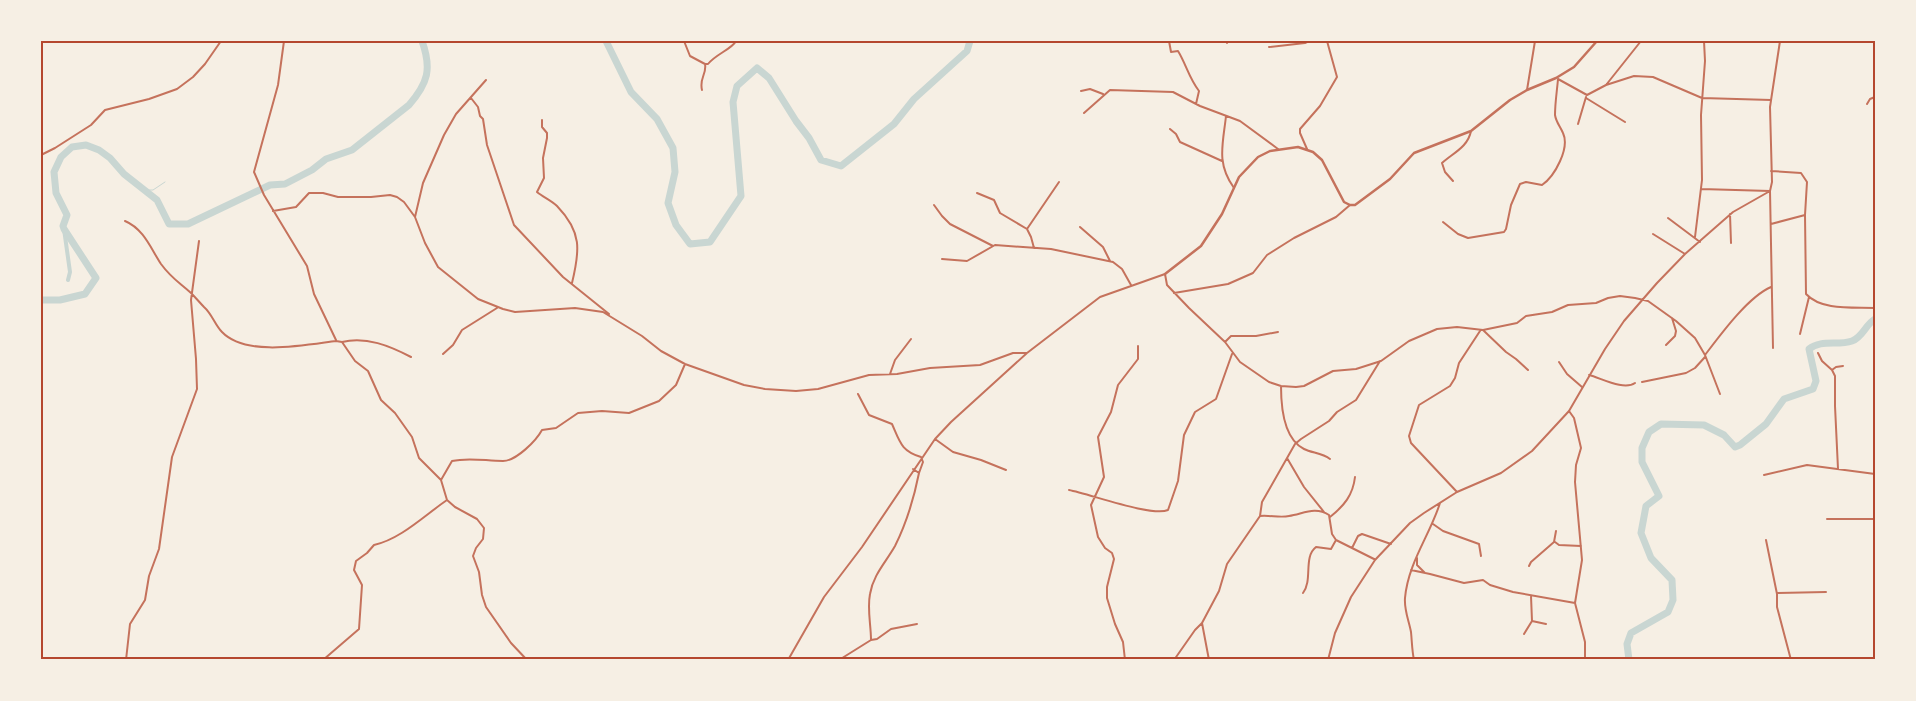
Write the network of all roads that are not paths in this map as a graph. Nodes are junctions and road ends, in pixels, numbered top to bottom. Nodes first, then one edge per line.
1 (221, 41) edge
2 (284, 41) edge
3 (684, 41) edge
4 (736, 41) edge
5 (1169, 41) edge
6 (1309, 41) edge
7 (1328, 41) edge
8 (1535, 41) edge
9 (1597, 41) edge
10 (1641, 41) edge
11 (1704, 41) edge
12 (1780, 41) edge
13 (1269, 47) dead end
14 (705, 64) junction
15 (1557, 78) junction
16 (486, 80) dead end
17 (1606, 84) junction
18 (702, 90) dead end
19 (1527, 90) junction
20 (1082, 91) dead end
21 (1104, 94) junction
22 (1586, 96) junction
23 (1875, 97) edge
24 (471, 98) junction
25 (1702, 98) junction
26 (1771, 100) junction
27 (1196, 104) junction
28 (1868, 104) dead end
29 (1084, 113) dead end
30 (1226, 116) junction
31 (542, 120) dead end
32 (1625, 122) dead end
33 (1578, 124) dead end
34 (1170, 129) dead end
35 (1471, 131) junction
36 (1278, 148) junction
37 (1307, 149) junction
38 (41, 155) edge
39 (1222, 161) junction
40 (1771, 171) junction
41 (1453, 181) dead end
42 (1059, 182) dead end
43 (1234, 188) junction
44 (1701, 189) junction
45 (1770, 191) junction
46 (977, 192) dead end
47 (934, 205) dead end
48 (1350, 205) junction
49 (273, 211) junction
50 (1730, 214) junction
51 (1805, 216) junction
52 (415, 217) junction
53 (1668, 218) dead end
54 (125, 221) dead end
55 (1443, 222) dead end
56 (1771, 224) junction
57 (1080, 227) dead end
58 (1027, 229) junction
59 (1653, 234) dead end
60 (1695, 237) junction
61 (199, 241) dead end
62 (1700, 242) junction
63 (1731, 243) dead end
64 (993, 246) junction
65 (1034, 248) junction
66 (1685, 254) junction
67 (942, 259) dead end
68 (1110, 261) junction
69 (1165, 274) junction
70 (572, 284) junction
71 (1132, 285) junction
72 (1771, 287) junction
73 (1174, 293) junction
74 (192, 294) junction
75 (1809, 296) junction
76 (1644, 300) junction
77 (497, 307) junction
78 (1875, 308) edge
79 (612, 316) junction
80 (1672, 318) junction
81 (1482, 330) junction
82 (1278, 332) dead end
83 (1800, 334) dead end
84 (911, 339) dead end
85 (336, 341) junction
86 (342, 342) junction
87 (1225, 342) junction
88 (1666, 345) dead end
89 (1138, 346) dead end
90 (1773, 348) dead end
91 (1818, 352) dead end
92 (1027, 353) junction
93 (443, 354) dead end
94 (1232, 354) junction
95 (1706, 355) junction
96 (411, 357) dead end
97 (1380, 360) junction
98 (1559, 362) dead end
99 (685, 364) junction
100 (1843, 366) dead end
101 (1528, 370) dead end
102 (1832, 370) junction
103 (890, 374) junction
104 (1589, 374) junction
105 (1642, 382) dead end
106 (1635, 383) dead end
107 (1281, 386) junction
108 (1582, 387) junction
109 (858, 394) dead end
110 (1720, 394) dead end
111 (1570, 411) junction
112 (935, 439) junction
113 (1295, 444) junction
114 (921, 457) junction
115 (1287, 458) junction
116 (1330, 459) dead end
117 (914, 469) junction
118 (1838, 469) junction
119 (1006, 470) dead end
120 (920, 473) junction
121 (1875, 474) edge
122 (1764, 475) dead end
123 (1355, 477) dead end
124 (441, 480) junction
125 (1069, 490) dead end
126 (1457, 492) junction
127 (1095, 496) junction
128 (447, 500) junction
129 (1440, 503) junction
130 (1324, 512) junction
131 (1260, 516) junction
132 (1330, 517) junction
133 (1827, 519) dead end
134 (1875, 519) edge
135 (1433, 524) junction
136 (1556, 531) dead end
137 (1336, 540) junction
138 (1766, 540) dead end
139 (1554, 542) junction
140 (1391, 544) junction
141 (1582, 546) junction
142 (1352, 548) junction
143 (1417, 556) junction
144 (1481, 556) dead end
145 (1375, 560) junction
146 (1529, 566) dead end
147 (1411, 570) junction
148 (1424, 573) junction
149 (1826, 592) dead end
150 (1304, 593) dead end
151 (1777, 593) junction
152 (1531, 596) junction
153 (1575, 603) junction
154 (1532, 621) junction
155 (1202, 623) junction
156 (917, 624) dead end
157 (1546, 624) dead end
158 (1524, 634) dead end
159 (870, 640) junction
160 (1175, 659) edge
161 (126, 660) edge
162 (323, 660) edge
163 (527, 660) edge
164 (788, 660) edge
165 (839, 660) edge
166 (1126, 660) edge
167 (1209, 660) edge
168 (1328, 660) edge
169 (1414, 660) edge
170 (1585, 660) edge
171 (1791, 660) edge

1 - 38 street
2 - 49 street
3 - 14 street
4 - 14 street
5 - 27 street
6 - 13 street
7 - 37 street
8 - 19 street
9 - 15 street
10 - 17 street
11 - 25 street
12 - 26 street
14 - 18 street
15 - 19 street
15 - 22 street
15 - 55 street
16 - 24 street
17 - 22 street
17 - 25 street
19 - 35 street
20 - 21 street
21 - 27 street
21 - 29 street
22 - 32 street
22 - 33 street
23 - 28 street
24 - 52 street
24 - 70 street
25 - 26 street
25 - 44 street
26 - 40 street
27 - 30 street
30 - 36 street
30 - 39 street
31 - 70 street
34 - 39 street
35 - 41 street
35 - 48 street
36 - 37 street
36 - 43 street
37 - 48 street
39 - 43 street
40 - 45 street
40 - 51 street
42 - 58 street
43 - 69 street
44 - 45 street
44 - 60 street
45 - 50 street
45 - 56 street
46 - 58 street
47 - 64 street
48 - 73 street
49 - 52 street
49 - 85 street
50 - 62 street
50 - 63 street
51 - 56 street
51 - 75 street
52 - 77 street
53 - 60 street
54 - 74 street
56 - 72 street
57 - 68 street
58 - 65 street
59 - 66 street
60 - 62 street
61 - 74 street
62 - 66 street
64 - 65 street
64 - 67 street
65 - 68 street
66 - 76 street
68 - 71 street
69 - 71 street
69 - 73 street
70 - 79 street
71 - 92 street
72 - 90 street
72 - 95 street
73 - 87 street
74 - 85 street
74 - 161 street
75 - 78 street
75 - 83 street
76 - 80 street
76 - 81 street
76 - 104 street
77 - 79 street
77 - 93 street
79 - 99 street
80 - 88 street
80 - 95 street
81 - 97 street
81 - 101 street
81 - 126 street
82 - 87 street
84 - 103 street
85 - 86 street
86 - 96 street
86 - 124 street
87 - 94 street
89 - 127 street
91 - 102 street
92 - 103 street
92 - 112 street
94 - 107 street
94 - 127 street
95 - 105 street
95 - 110 street
97 - 107 street
97 - 113 street
98 - 108 street
99 - 103 street
99 - 124 street
100 - 102 street
102 - 118 street
104 - 106 street
104 - 108 street
107 - 113 street
108 - 111 street
109 - 114 street
111 - 126 street
111 - 141 street
112 - 114 street
112 - 119 street
113 - 115 street
113 - 116 street
114 - 117 street
114 - 120 street
115 - 130 street
115 - 131 street
117 - 120 street
117 - 164 street
118 - 121 street
118 - 122 street
120 - 159 street
123 - 132 street
124 - 128 street
125 - 127 street
126 - 129 street
127 - 166 street
128 - 162 street
128 - 163 street
129 - 135 street
129 - 140 street
130 - 131 street
130 - 132 street
131 - 155 street
132 - 137 street
133 - 134 street
135 - 143 street
135 - 144 street
136 - 139 street
137 - 142 street
137 - 150 street
138 - 151 street
139 - 141 street
139 - 146 street
140 - 142 street
140 - 145 street
141 - 153 street
142 - 145 street
143 - 147 street
143 - 148 street
145 - 168 street
147 - 148 street
147 - 169 street
148 - 152 street
149 - 151 street
151 - 171 street
152 - 153 street
152 - 154 street
153 - 170 street
154 - 157 street
154 - 158 street
155 - 160 street
155 - 167 street
156 - 159 street
159 - 165 street

